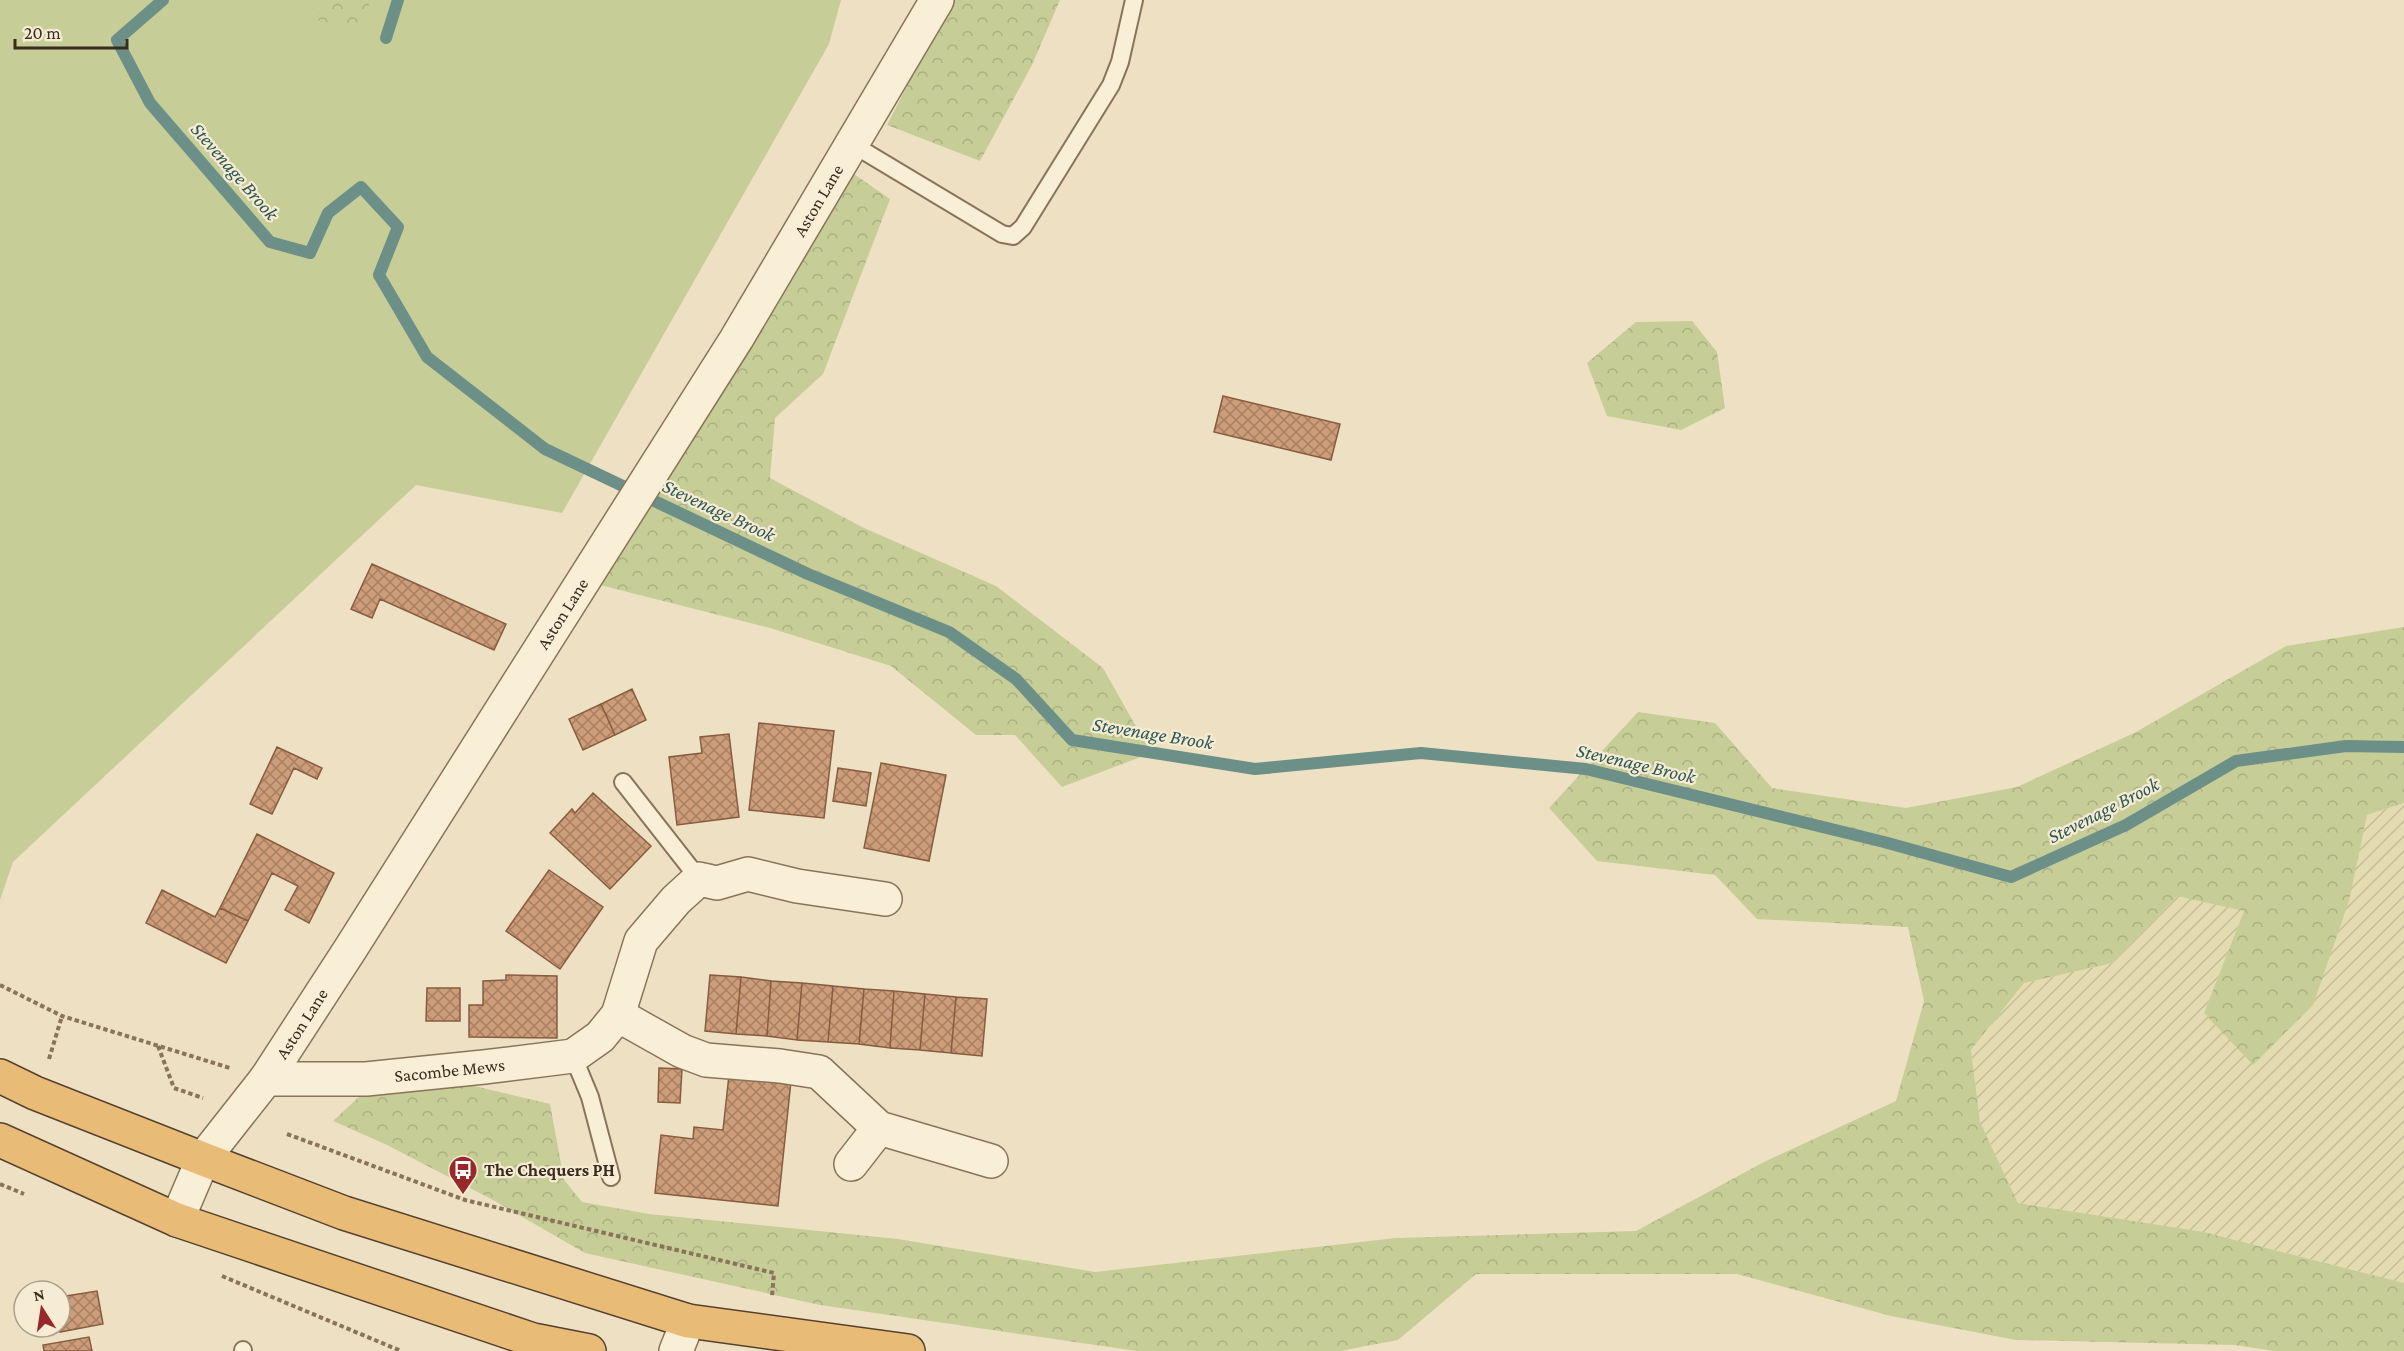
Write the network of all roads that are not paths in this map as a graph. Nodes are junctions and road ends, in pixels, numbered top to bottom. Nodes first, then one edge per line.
1 (937, 0) edge
2 (1134, 0) edge
3 (852, 144) junction
4 (622, 782) dead end
5 (699, 879) junction
6 (885, 899) dead end
7 (618, 1015) junction
8 (573, 1056) junction
9 (0, 1076) edge
10 (266, 1079) junction
11 (879, 1128) junction
12 (0, 1140) edge
13 (203, 1160) junction
14 (991, 1161) dead end
15 (851, 1164) dead end
16 (610, 1177) dead end
17 (177, 1220) junction
18 (682, 1336) edge
19 (589, 1351) edge
20 (908, 1351) edge

1 - 3 street, Aston Lane
2 - 3 lane
3 - 10 street, Aston Lane
4 - 5 lane
5 - 6 street
5 - 7 street, Sacombe Mews
7 - 8 street, Sacombe Mews
7 - 11 street
8 - 10 street, Sacombe Mews
8 - 16 lane
9 - 13 highway
10 - 13 street, Aston Lane
11 - 14 street
11 - 15 street
12 - 17 highway
13 - 17 street, Aston Lane
13 - 18 highway
17 - 19 highway
18 - 20 highway

